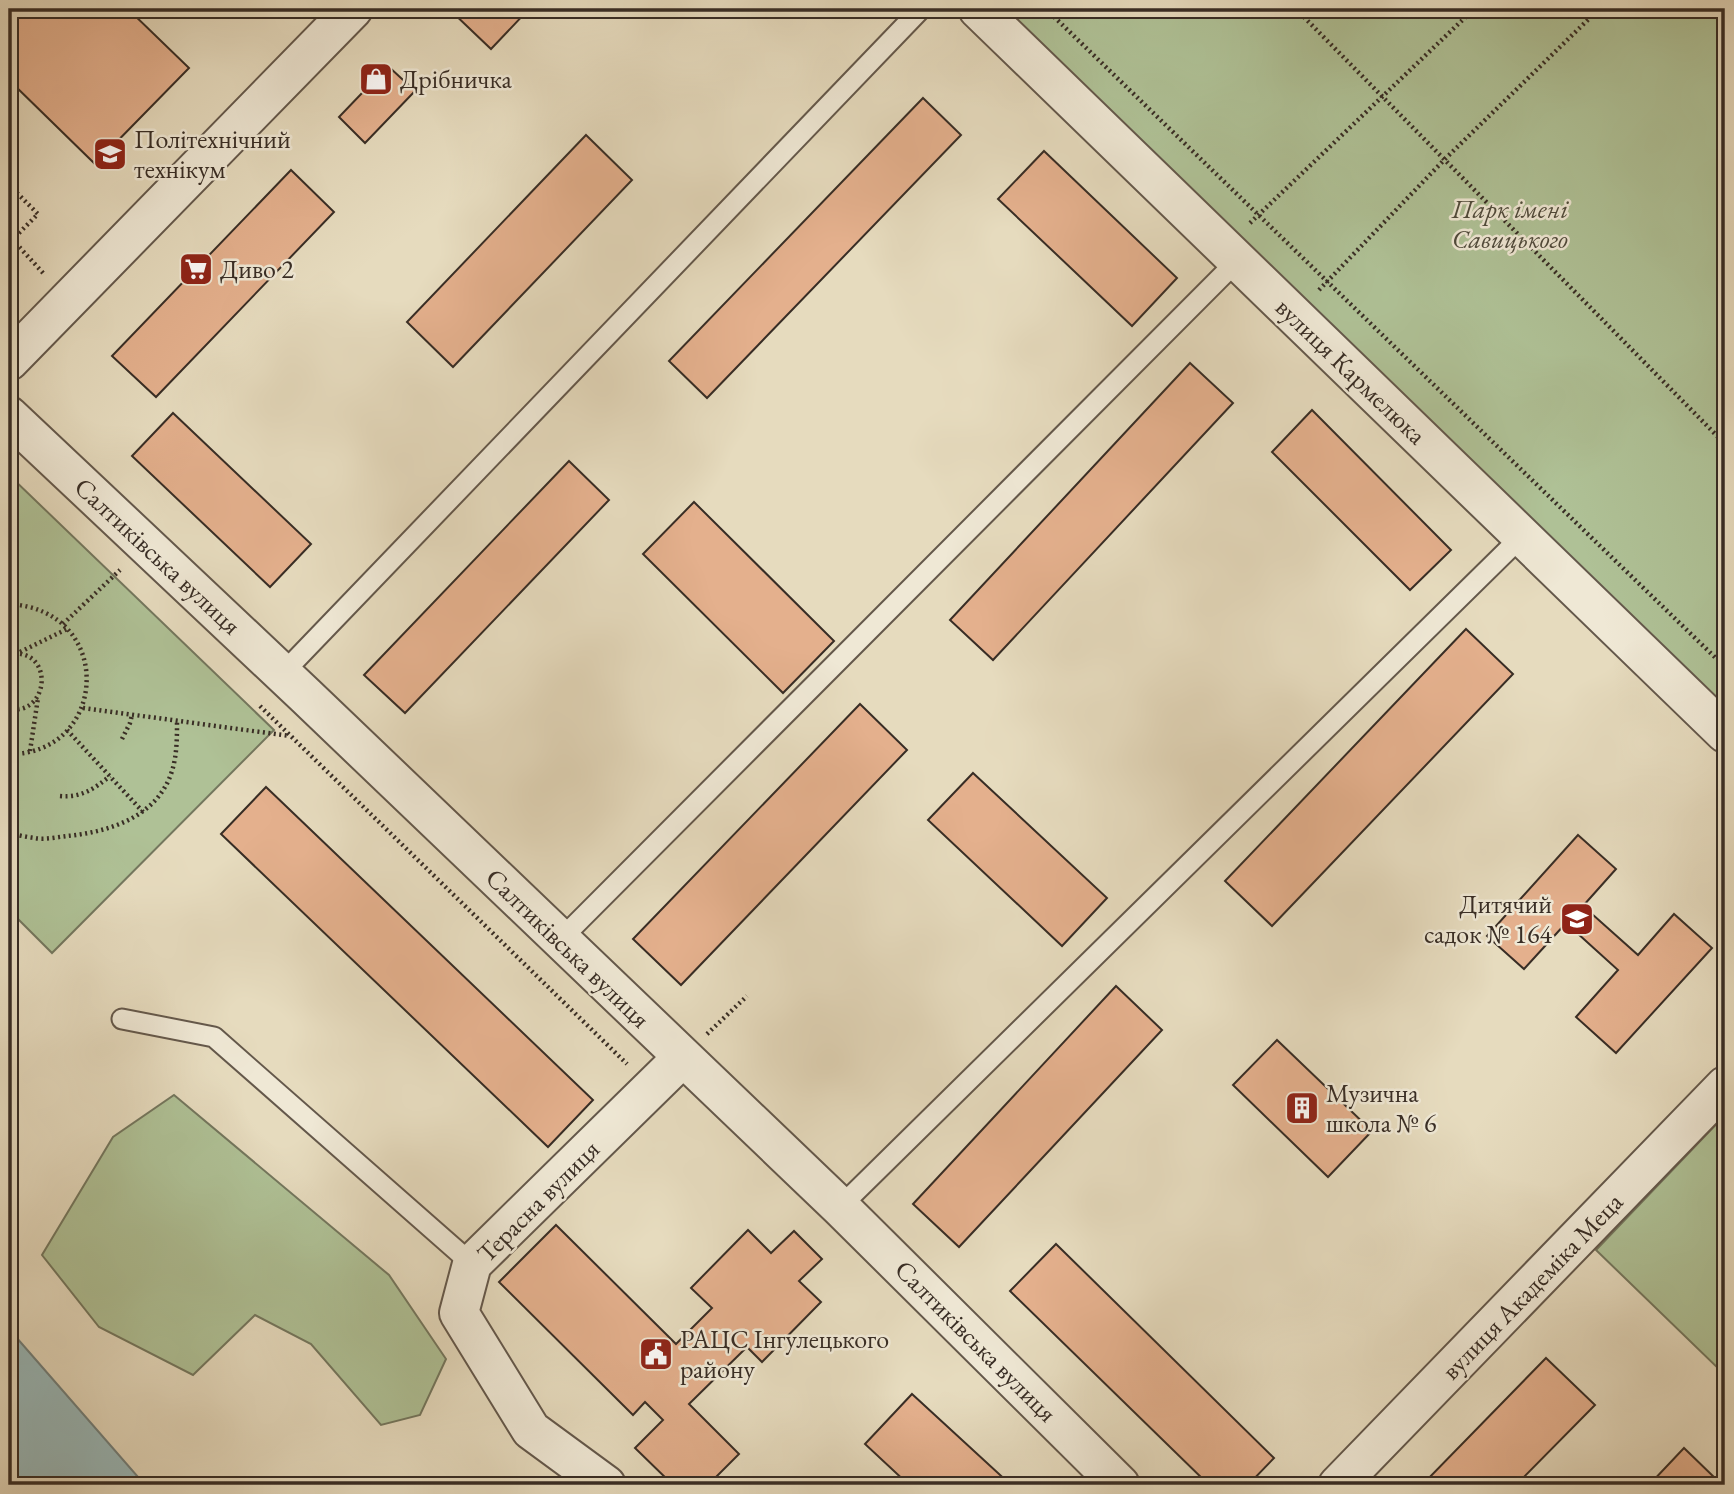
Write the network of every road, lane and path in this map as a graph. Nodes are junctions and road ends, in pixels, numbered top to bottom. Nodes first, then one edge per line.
1 (353, 9) edge
2 (922, 9) edge
3 (978, 9) edge
4 (1046, 9) edge
5 (1297, 9) edge
6 (1474, 9) edge
7 (1599, 9) edge
8 (1382, 96) junction
9 (1444, 159) junction
10 (9, 185) edge
11 (1259, 215) junction
12 (10, 241) edge
13 (1230, 254) junction
14 (1327, 281) junction
15 (69, 300) junction
16 (1295, 317) junction
17 (9, 361) edge
18 (9, 416) edge
19 (1725, 444) edge
20 (1522, 536) junction
21 (111, 561) dead end
22 (9, 604) edge
23 (63, 624) junction
24 (67, 629) junction
25 (19, 652) junction
26 (9, 654) edge
27 (1725, 667) edge
28 (282, 674) junction
29 (38, 696) junction
30 (250, 697) dead end
31 (83, 708) junction
32 (9, 709) edge
33 (132, 715) junction
34 (177, 721) junction
35 (67, 730) junction
36 (1725, 733) edge
37 (290, 736) junction
38 (122, 739) dead end
39 (30, 752) junction
40 (9, 754) edge
41 (110, 776) junction
42 (60, 796) dead end
43 (143, 812) junction
44 (9, 833) edge
45 (559, 940) junction
46 (747, 996) dead end
47 (122, 1019) dead end
48 (682, 1058) junction
49 (1725, 1086) edge
50 (652, 1088) junction
51 (840, 1207) junction
52 (472, 1264) junction
53 (606, 1485) edge
54 (1120, 1485) edge
55 (1338, 1485) edge

1 - 15 street
2 - 28 lane
3 - 13 street, вулиця Кармелюка
4 - 11 path
5 - 8 path
6 - 8 path
7 - 9 path
8 - 9 path
8 - 11 path
9 - 14 path
9 - 19 path
10 - 12 path
11 - 13 path
11 - 14 path
12 - 15 path
13 - 16 street, вулиця Кармелюка
13 - 45 lane
14 - 16 path
14 - 27 path
15 - 17 street
16 - 20 street, вулиця Кармелюка
18 - 28 street, Салтиківська вулиця
20 - 36 street, вулиця Кармелюка
20 - 51 lane
21 - 23 path
22 - 23 path
23 - 24 path
24 - 25 path
24 - 31 path
25 - 26 path
25 - 29 path
28 - 45 street, Салтиківська вулиця
29 - 32 path
29 - 39 path
30 - 37 path
31 - 33 path
31 - 35 path
33 - 34 path
33 - 38 path
34 - 37 path
34 - 43 path
35 - 39 path
35 - 41 path
37 - 50 path
39 - 40 path
41 - 42 path
41 - 43 path
43 - 44 path
45 - 48 street, Салтиківська вулиця
46 - 48 path
47 - 52 lane
48 - 50 street, Терасна вулиця
48 - 51 street, Салтиківська вулиця
49 - 55 street, вулиця Академіка Меца
50 - 52 street, Терасна вулиця
51 - 54 street, Салтиківська вулиця
52 - 53 street, Терасна вулиця

